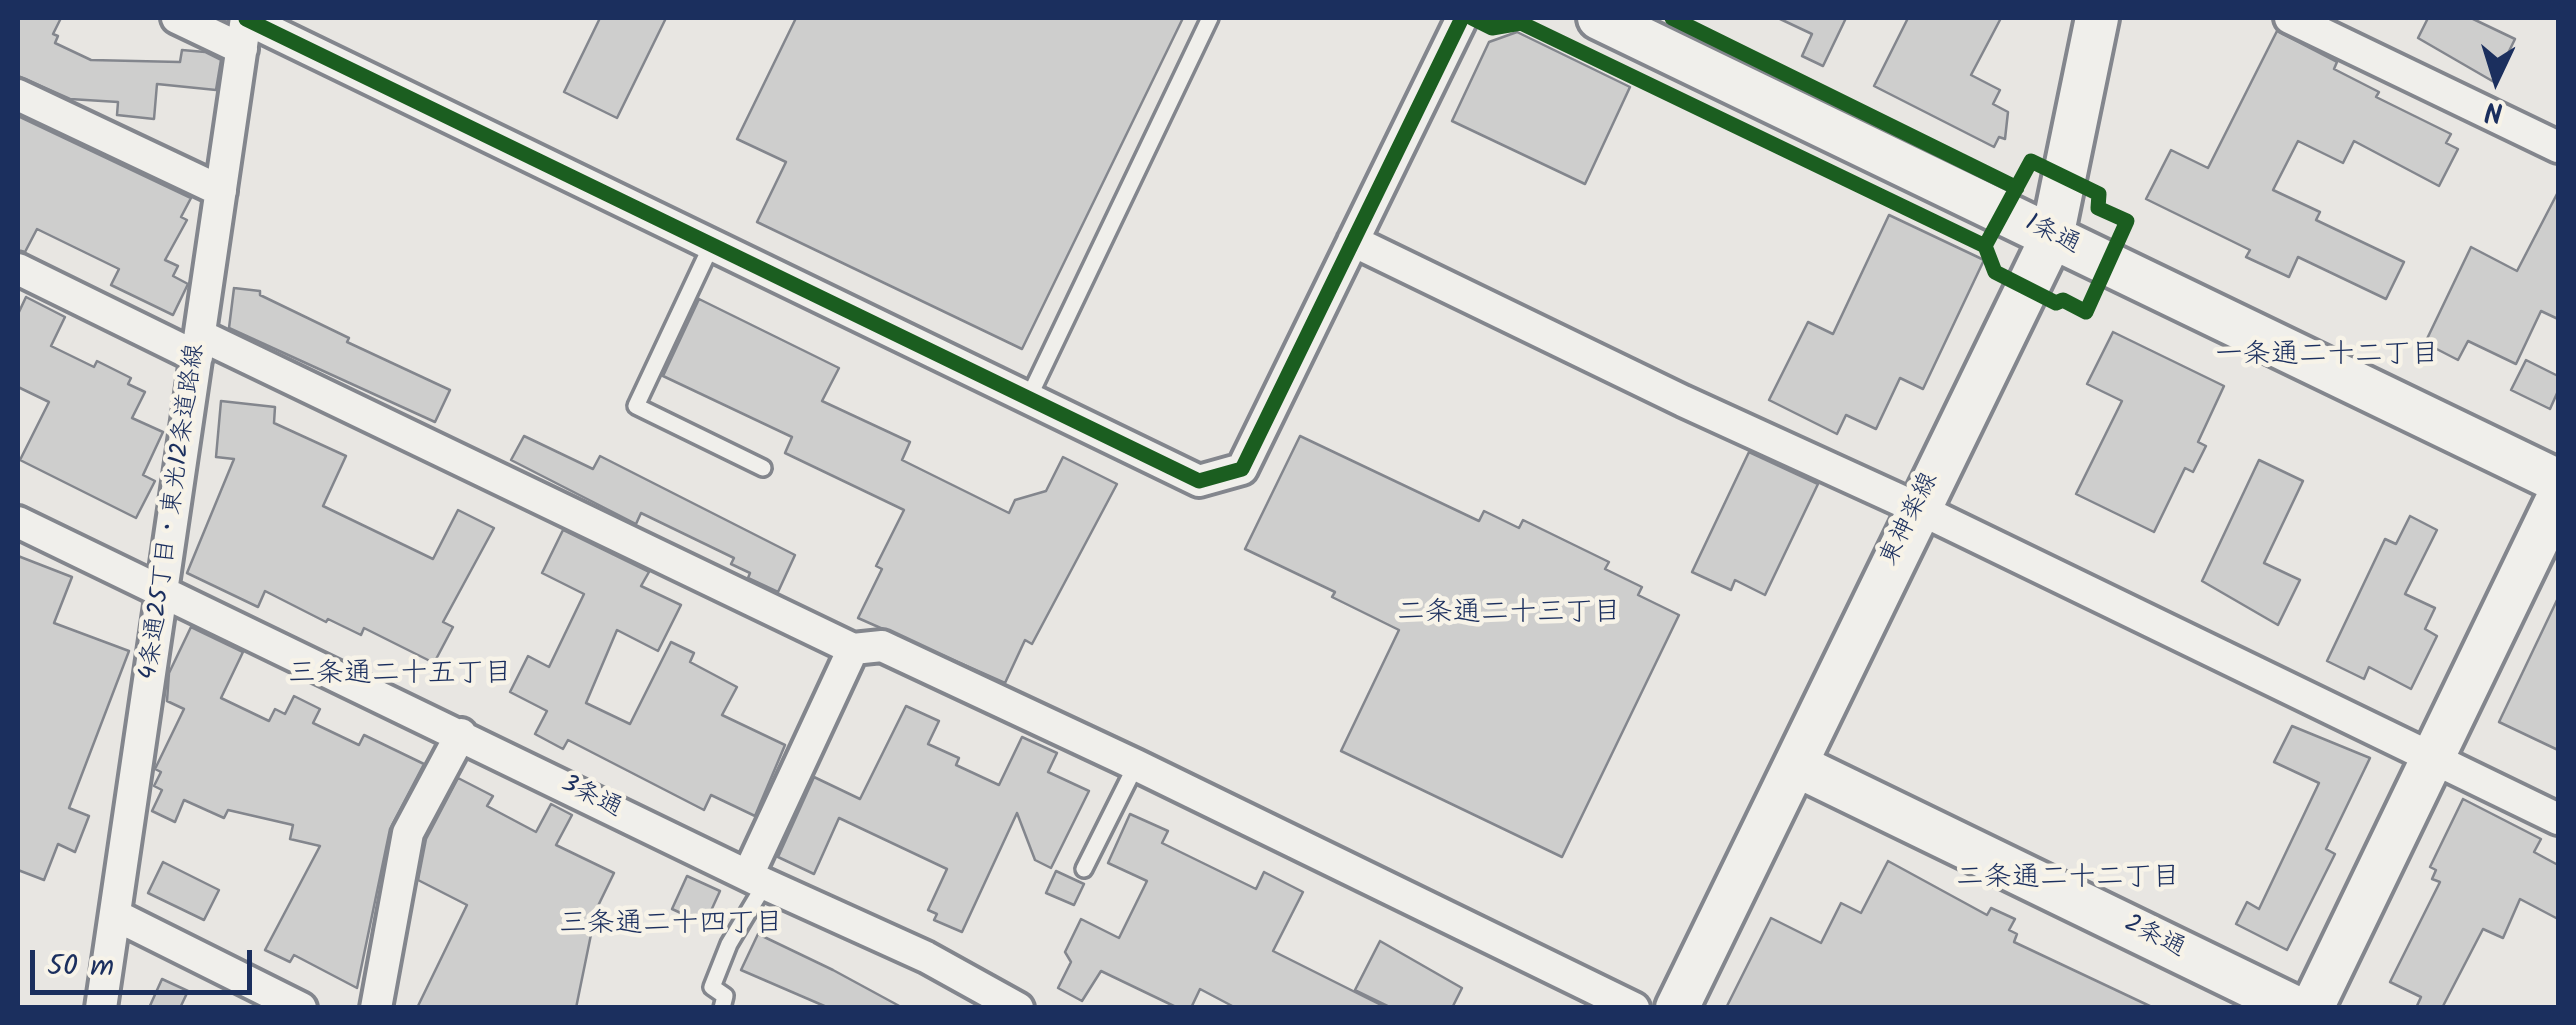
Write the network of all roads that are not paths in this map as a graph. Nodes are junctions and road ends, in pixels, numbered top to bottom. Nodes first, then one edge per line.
1 (176, 18) edge
2 (1210, 18) edge
3 (1462, 18) edge
4 (1599, 18) edge
5 (2097, 18) edge
6 (2290, 18) edge
7 (245, 29) edge
8 (18, 96) edge
9 (2558, 147) edge
10 (221, 191) junction
11 (2052, 236) junction
12 (1353, 242) junction
13 (712, 244) junction
14 (18, 269) edge
15 (198, 346) junction
16 (1028, 399) junction
17 (762, 468) dead end
18 (2558, 482) edge
19 (2558, 498) edge
20 (1917, 508) junction
21 (18, 522) edge
22 (162, 590) junction
23 (852, 649) junction
24 (461, 734) junction
25 (2431, 757) junction
26 (1136, 765) junction
27 (1796, 765) junction
28 (2558, 818) edge
29 (1084, 870) dead end
30 (757, 880) junction
31 (114, 914) junction
32 (101, 1008) edge
33 (301, 1008) edge
34 (376, 1008) edge
35 (722, 1008) edge
36 (1018, 1008) edge
37 (1634, 1008) edge
38 (1677, 1008) edge
39 (2296, 1008) edge
40 (2312, 1008) edge

1 - 7 street
2 - 16 lane
3 - 12 street
4 - 11 street, 1条通
5 - 11 street, 東神楽線
6 - 9 street
7 - 10 street, 4条通25丁目・東光12条道路線
7 - 13 street
8 - 10 street
10 - 15 street, 4条通25丁目・東光12条道路線
11 - 18 street, 1条通
11 - 20 street, 東神楽線
12 - 16 street
12 - 20 street
13 - 16 street
13 - 17 lane
14 - 15 street
15 - 22 street, 4条通25丁目・東光12条道路線
15 - 23 street
19 - 25 street
20 - 25 street
20 - 27 street, 東神楽線
21 - 22 street, 3条通
22 - 24 street, 3条通
22 - 31 street, 4条通25丁目・東光12条道路線
23 - 26 street
23 - 30 street
24 - 30 street, 3条通
24 - 34 street
25 - 28 street
25 - 40 street
26 - 29 lane
26 - 37 street
27 - 38 street, 東神楽線
27 - 39 street, 2条通
30 - 35 lane
30 - 36 street, 3条通
31 - 32 street, 4条通25丁目・東光12条道路線
31 - 33 street

